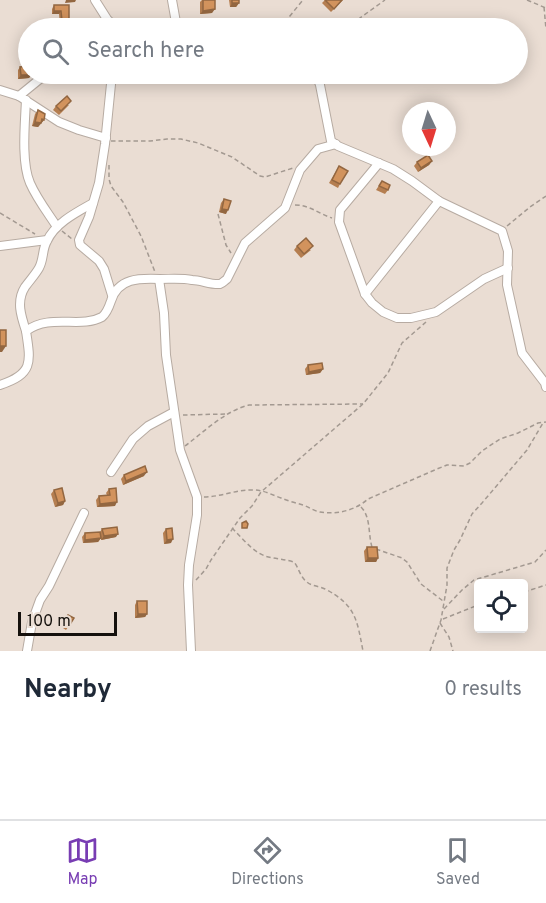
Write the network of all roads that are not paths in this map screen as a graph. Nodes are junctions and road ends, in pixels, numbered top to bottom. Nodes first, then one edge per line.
1 (95, 0) edge
2 (172, 0) edge
3 (106, 18) edge
4 (175, 18) edge
5 (36, 84) edge
6 (111, 84) edge
7 (320, 84) edge
8 (0, 90) edge
9 (22, 98) junction
10 (106, 140) junction
11 (336, 144) junction
12 (380, 163) junction
13 (439, 201) junction
14 (93, 203) junction
15 (57, 227) junction
16 (45, 240) junction
17 (0, 246) edge
18 (508, 268) junction
19 (158, 279) junction
20 (365, 294) junction
21 (112, 297) junction
22 (26, 332) junction
23 (0, 385) edge
24 (546, 387) edge
25 (174, 413) junction
26 (111, 472) dead end
27 (84, 513) dead end
28 (27, 651) edge
29 (192, 651) edge

1 - 3 street
2 - 4 street
5 - 9 street
6 - 10 street
7 - 11 street
8 - 9 street
9 - 10 street
9 - 15 street
10 - 14 street
11 - 12 street
11 - 19 street
12 - 13 street
12 - 20 street
13 - 18 street
13 - 20 street
14 - 15 street
14 - 21 street
15 - 16 street
16 - 17 street
16 - 22 street
18 - 20 street
18 - 24 street
19 - 21 street
19 - 25 street
21 - 22 street
22 - 23 street
25 - 26 street
25 - 29 street
27 - 28 street

